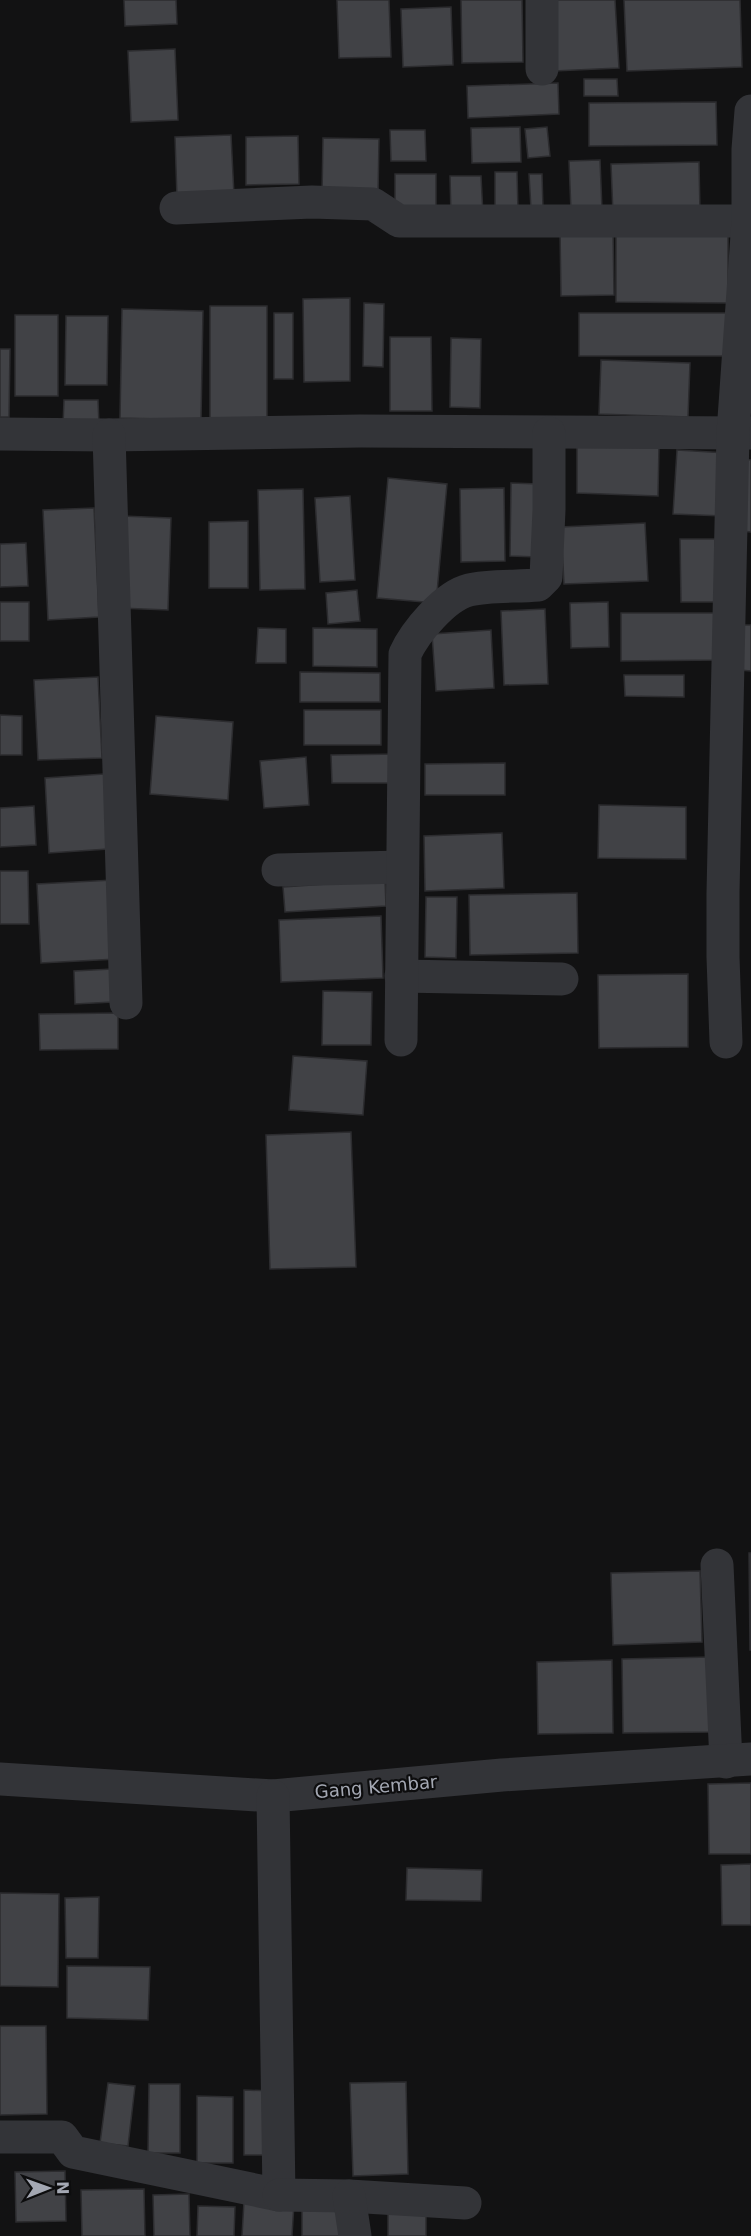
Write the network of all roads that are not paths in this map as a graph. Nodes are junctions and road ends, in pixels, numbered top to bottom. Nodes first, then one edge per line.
1 (542, 0) edge
2 (542, 69) dead end
3 (751, 111) edge
4 (176, 208) dead end
5 (748, 221) junction
6 (549, 433) junction
7 (742, 433) edge
8 (0, 434) edge
9 (109, 435) junction
10 (402, 867) junction
11 (278, 870) dead end
12 (402, 976) junction
13 (562, 979) dead end
14 (126, 1003) dead end
15 (401, 1040) dead end
16 (726, 1042) dead end
17 (717, 1565) dead end
18 (739, 1760) edge
19 (0, 1779) edge
20 (273, 1796) junction
21 (0, 2137) edge
22 (279, 2195) junction
23 (350, 2196) junction
24 (465, 2203) dead end
25 (355, 2236) edge

1 - 2 street
3 - 5 street
4 - 5 street
5 - 7 street
6 - 7 street
6 - 9 street
6 - 10 street
7 - 16 street
8 - 9 street
9 - 14 street
10 - 11 street
10 - 12 street
12 - 13 street
12 - 15 street
17 - 18 street
18 - 20 street, Gang Kembar
19 - 20 street, Gang Kembar
20 - 22 street
21 - 22 street
22 - 23 street
23 - 24 street
23 - 25 street

